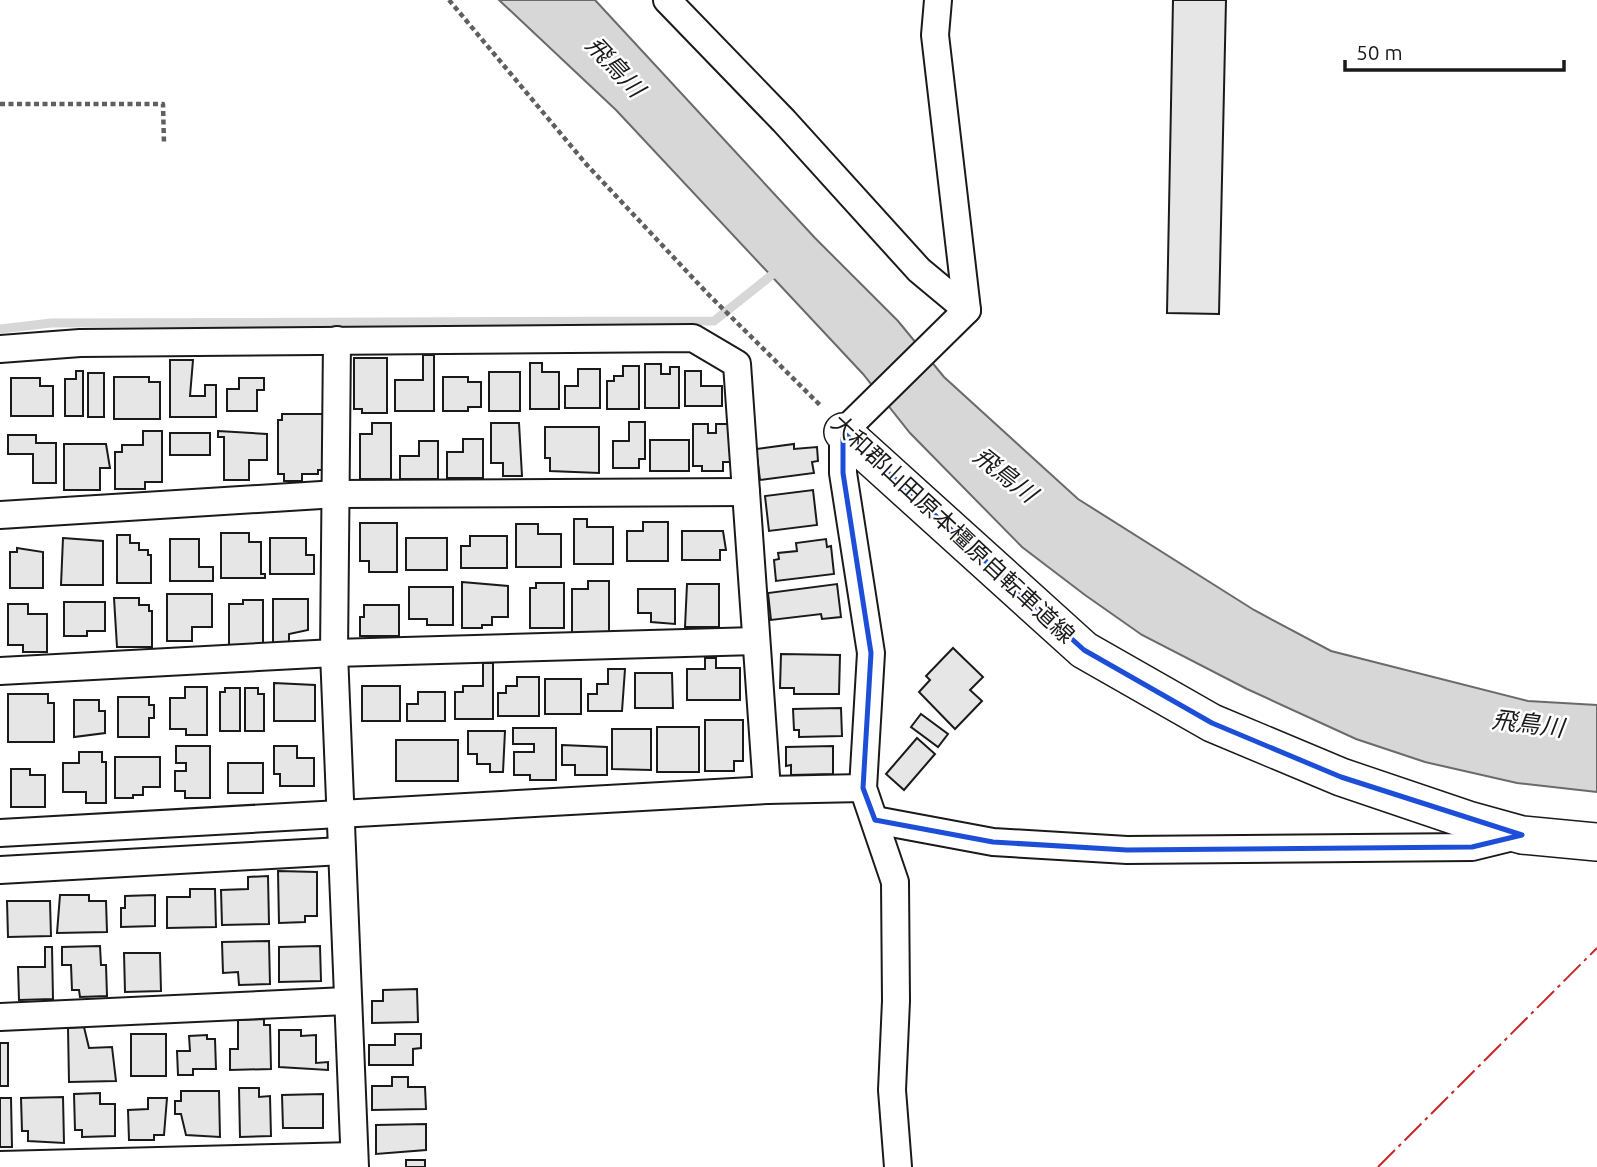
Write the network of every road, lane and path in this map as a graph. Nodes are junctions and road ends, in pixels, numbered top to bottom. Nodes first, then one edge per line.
1 (449, 0) edge
2 (667, 0) edge
3 (938, 0) edge
4 (0, 104) edge
5 (164, 144) dead end
6 (962, 315) junction
7 (337, 340) junction
8 (0, 349) edge
9 (847, 427) junction
10 (746, 492) junction
11 (337, 494) junction
12 (0, 515) edge
13 (756, 641) junction
14 (334, 653) junction
15 (0, 671) edge
16 (863, 788) junction
17 (767, 790) junction
18 (341, 815) junction
19 (875, 820) junction
20 (0, 833) edge
21 (1522, 835) junction
22 (1597, 842) edge
23 (342, 851) junction
24 (0, 870) edge
25 (346, 1001) junction
26 (0, 1017) edge
27 (355, 1161) edge
28 (0, 1165) edge
29 (898, 1167) edge

1 - 9 path, 大和郡山田原本橿原自転車道線
2 - 6 street
3 - 6 street
4 - 5 path
6 - 9 street
7 - 8 street
7 - 10 street
7 - 11 street
9 - 16 street
9 - 21 main road, 大和郡山田原本橿原自転車道線
10 - 11 street
10 - 13 street
11 - 12 street
11 - 14 street
13 - 14 street
13 - 17 street
14 - 15 street
14 - 18 street
16 - 17 street
16 - 19 street
17 - 18 street
18 - 20 street
18 - 23 street
19 - 21 street
19 - 29 street
21 - 22 main road, 大和郡山田原本橿原自転車道線
23 - 24 street
23 - 25 street
25 - 26 street
25 - 27 street
27 - 28 street

